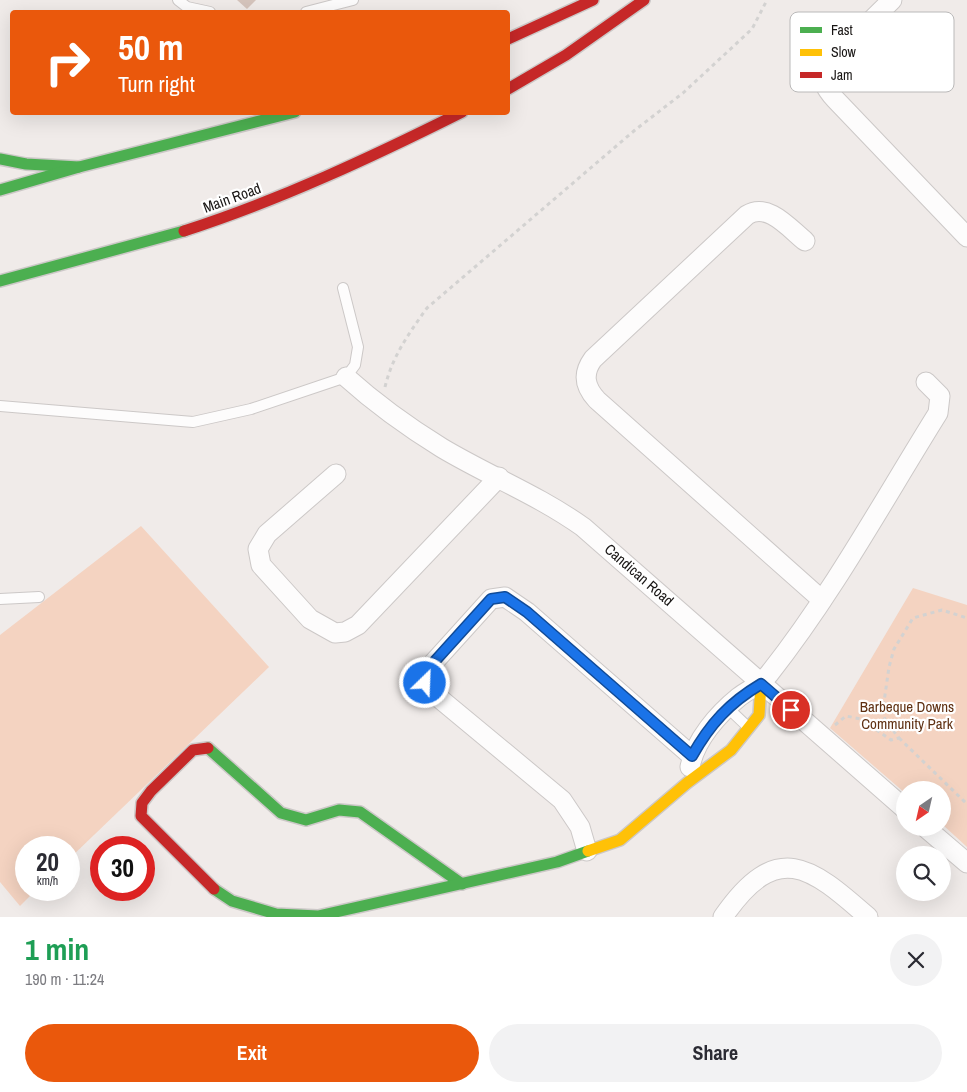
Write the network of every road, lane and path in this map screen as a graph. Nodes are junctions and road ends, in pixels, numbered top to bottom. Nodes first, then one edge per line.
1 (178, 0) edge
2 (353, 0) edge
3 (593, 0) edge
4 (644, 0) edge
5 (767, 0) edge
6 (892, 0) edge
7 (201, 10) edge
8 (314, 10) edge
9 (878, 12) edge
10 (510, 38) edge
11 (510, 88) edge
12 (830, 92) edge
13 (283, 115) edge
14 (456, 115) edge
15 (0, 159) edge
16 (79, 167) junction
17 (0, 190) edge
18 (967, 237) edge
19 (805, 241) dead end
20 (0, 281) edge
21 (343, 288) dead end
22 (346, 377) junction
23 (926, 382) dead end
24 (0, 406) edge
25 (380, 407) junction
26 (336, 474) dead end
27 (499, 477) junction
28 (40, 597) dead end
29 (0, 599) edge
30 (822, 600) junction
31 (967, 618) edge
32 (761, 684) junction
33 (728, 708) junction
34 (748, 728) junction
35 (820, 735) junction
36 (900, 738) junction
37 (692, 756) junction
38 (686, 784) junction
39 (896, 801) edge
40 (967, 804) edge
41 (935, 836) edge
42 (587, 851) junction
43 (967, 863) edge
44 (462, 884) junction
45 (723, 917) edge
46 (868, 917) edge

1 - 7 lane
2 - 8 lane
3 - 10 street
4 - 11 street
5 - 25 path
6 - 9 street
12 - 18 street
13 - 16 street
14 - 20 street, Main Road
15 - 16 street
16 - 17 street
19 - 30 street
21 - 22 lane
22 - 24 lane
22 - 25 street, Candican Road
23 - 30 street
25 - 27 street, Candican Road
26 - 27 street
27 - 32 street, Candican Road
28 - 29 lane
30 - 32 street
31 - 36 path
32 - 33 street
32 - 34 street
32 - 35 street, Candican Road
33 - 34 lane
33 - 37 street
34 - 38 street
35 - 36 path
35 - 39 street, Candican Road
36 - 40 path
37 - 38 street
37 - 42 street
38 - 42 street
41 - 43 street
42 - 44 street
44 - 44 street
45 - 46 street

